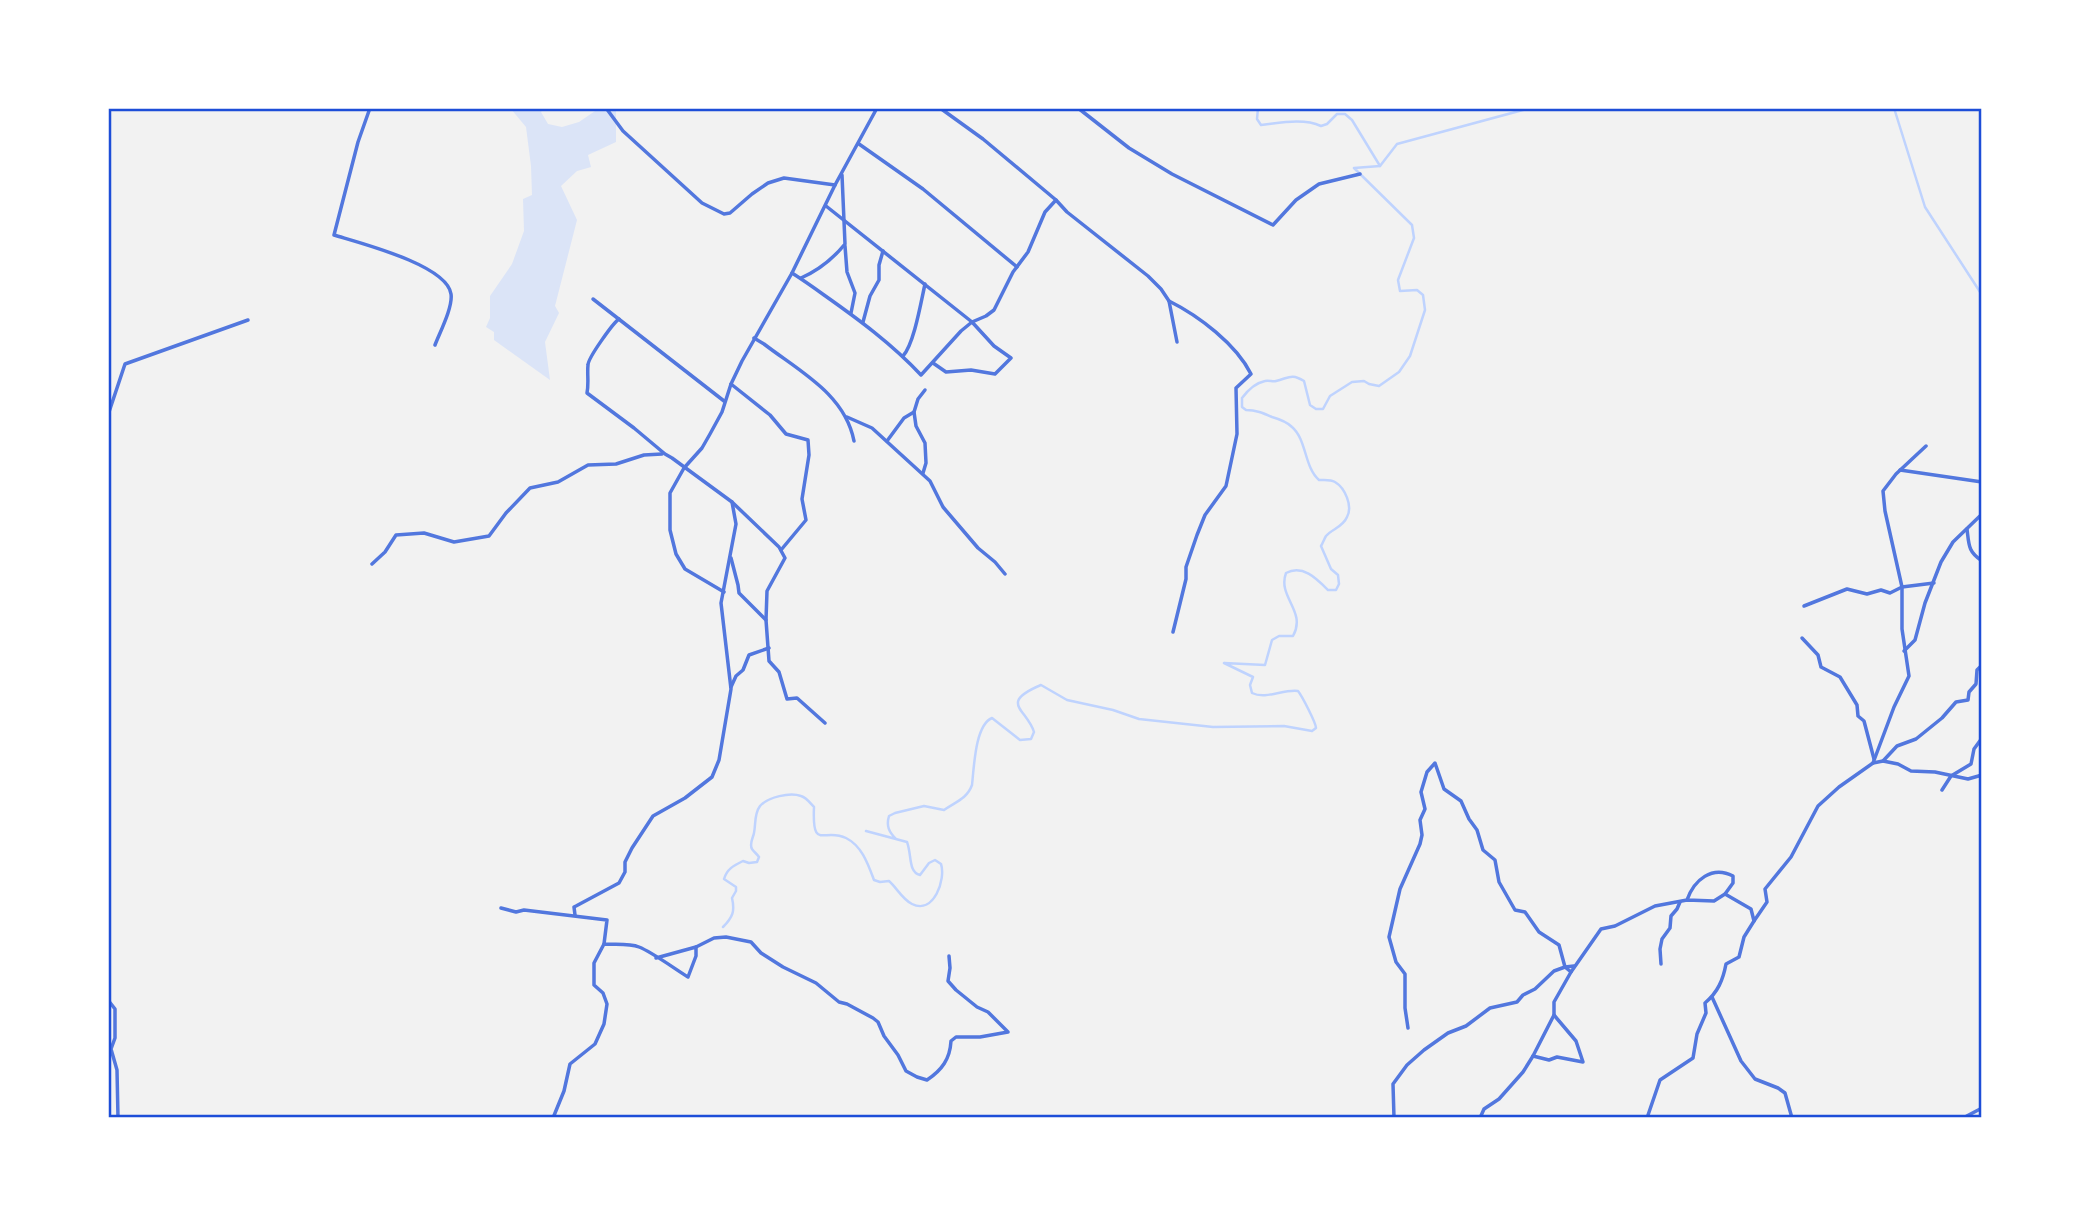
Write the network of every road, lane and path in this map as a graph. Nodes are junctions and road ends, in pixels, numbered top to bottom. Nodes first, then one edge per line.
1 (370, 108) edge
2 (606, 108) edge
3 (877, 108) edge
4 (1078, 108) edge
5 (940, 109) edge
6 (858, 143) junction
7 (842, 173) junction
8 (1360, 174) dead end
9 (835, 185) junction
10 (1056, 200) junction
11 (826, 206) junction
12 (845, 220) junction
13 (845, 244) junction
14 (883, 251) junction
15 (1017, 267) junction
16 (792, 273) junction
17 (801, 278) junction
18 (925, 284) junction
19 (593, 299) dead end
20 (1169, 301) junction
21 (851, 313) junction
22 (619, 319) junction
23 (248, 320) dead end
24 (862, 322) junction
25 (972, 322) junction
26 (754, 338) junction
27 (1177, 342) dead end
28 (435, 345) dead end
29 (902, 356) junction
30 (933, 363) junction
31 (730, 384) junction
32 (925, 390) dead end
33 (724, 401) junction
34 (914, 412) junction
35 (108, 415) edge
36 (847, 417) junction
37 (854, 441) dead end
38 (887, 441) junction
39 (664, 454) junction
40 (684, 468) junction
41 (1899, 470) junction
42 (923, 474) junction
43 (1982, 482) edge
44 (732, 502) junction
45 (1982, 514) edge
46 (1967, 529) junction
47 (781, 550) junction
48 (731, 556) junction
49 (1982, 561) edge
50 (372, 564) dead end
51 (1005, 574) dead end
52 (1934, 583) junction
53 (1902, 587) junction
54 (724, 592) junction
55 (1804, 606) dead end
56 (766, 620) junction
57 (1173, 632) dead end
58 (1802, 638) dead end
59 (770, 648) junction
60 (1904, 651) junction
61 (1982, 665) edge
62 (730, 689) junction
63 (825, 723) dead end
64 (1982, 738) edge
65 (1435, 757) dead end
66 (1874, 761) junction
67 (1883, 761) junction
68 (1435, 763) junction
69 (1982, 775) edge
70 (1951, 776) junction
71 (1942, 790) dead end
72 (1725, 894) junction
73 (1687, 900) junction
74 (1680, 902) junction
75 (501, 908) dead end
76 (575, 915) junction
77 (1754, 921) junction
78 (604, 944) junction
79 (696, 947) junction
80 (948, 956) dead end
81 (656, 958) junction
82 (1661, 964) dead end
83 (1574, 966) junction
84 (1566, 967) junction
85 (1570, 972) junction
86 (1712, 997) junction
87 (108, 1000) edge
88 (1554, 1015) junction
89 (1408, 1028) dead end
90 (1533, 1056) junction
91 (1982, 1108) edge
92 (118, 1118) edge
93 (552, 1118) edge
94 (1394, 1118) edge
95 (1480, 1118) edge
96 (1647, 1118) edge
97 (1792, 1118) edge
98 (1963, 1118) edge

1 - 28 street
2 - 9 street
3 - 6 street
4 - 8 street
5 - 10 street
6 - 7 street
6 - 15 street
7 - 9 street
7 - 12 street
9 - 11 street
10 - 15 street
10 - 20 street
11 - 12 street
11 - 16 street
12 - 13 street
12 - 14 street
13 - 17 street
13 - 21 street
14 - 18 street
14 - 24 street
15 - 25 street
16 - 17 street
16 - 26 street
17 - 21 street
18 - 25 street
18 - 29 street
19 - 22 street
20 - 27 street
20 - 57 street
21 - 24 street
22 - 33 street
22 - 39 street
23 - 35 street
24 - 29 street
25 - 30 street
25 - 30 street
26 - 31 street
26 - 36 street
29 - 30 street
31 - 33 street
31 - 47 street
32 - 34 street
33 - 40 street
34 - 38 street
34 - 42 street
36 - 37 street
36 - 38 street
38 - 42 street
39 - 40 street
39 - 50 street
40 - 44 street
40 - 54 street
41 - 41 street
41 - 43 street
41 - 53 street
42 - 51 street
44 - 47 street
44 - 48 street
45 - 46 street
46 - 49 street
46 - 52 street
47 - 56 street
48 - 54 street
48 - 56 street
52 - 53 street
52 - 60 street
53 - 55 street
53 - 60 street
54 - 62 street
56 - 59 street
58 - 66 street
59 - 62 street
59 - 63 street
60 - 66 street
61 - 67 street
62 - 76 street
64 - 70 street
65 - 68 street
66 - 67 street
66 - 77 street
67 - 70 street
68 - 84 street
68 - 89 street
69 - 70 street
70 - 71 street
72 - 73 street
72 - 73 street
72 - 77 street
73 - 74 street
74 - 82 street
74 - 83 street
75 - 76 street
76 - 78 street
77 - 86 street
78 - 81 street
78 - 93 street
79 - 80 street
79 - 81 street
79 - 81 street
83 - 84 street
83 - 85 street
84 - 85 street
84 - 94 street
85 - 88 street
86 - 96 street
86 - 97 street
87 - 92 street
88 - 90 street
88 - 90 street
90 - 95 street
91 - 98 street

